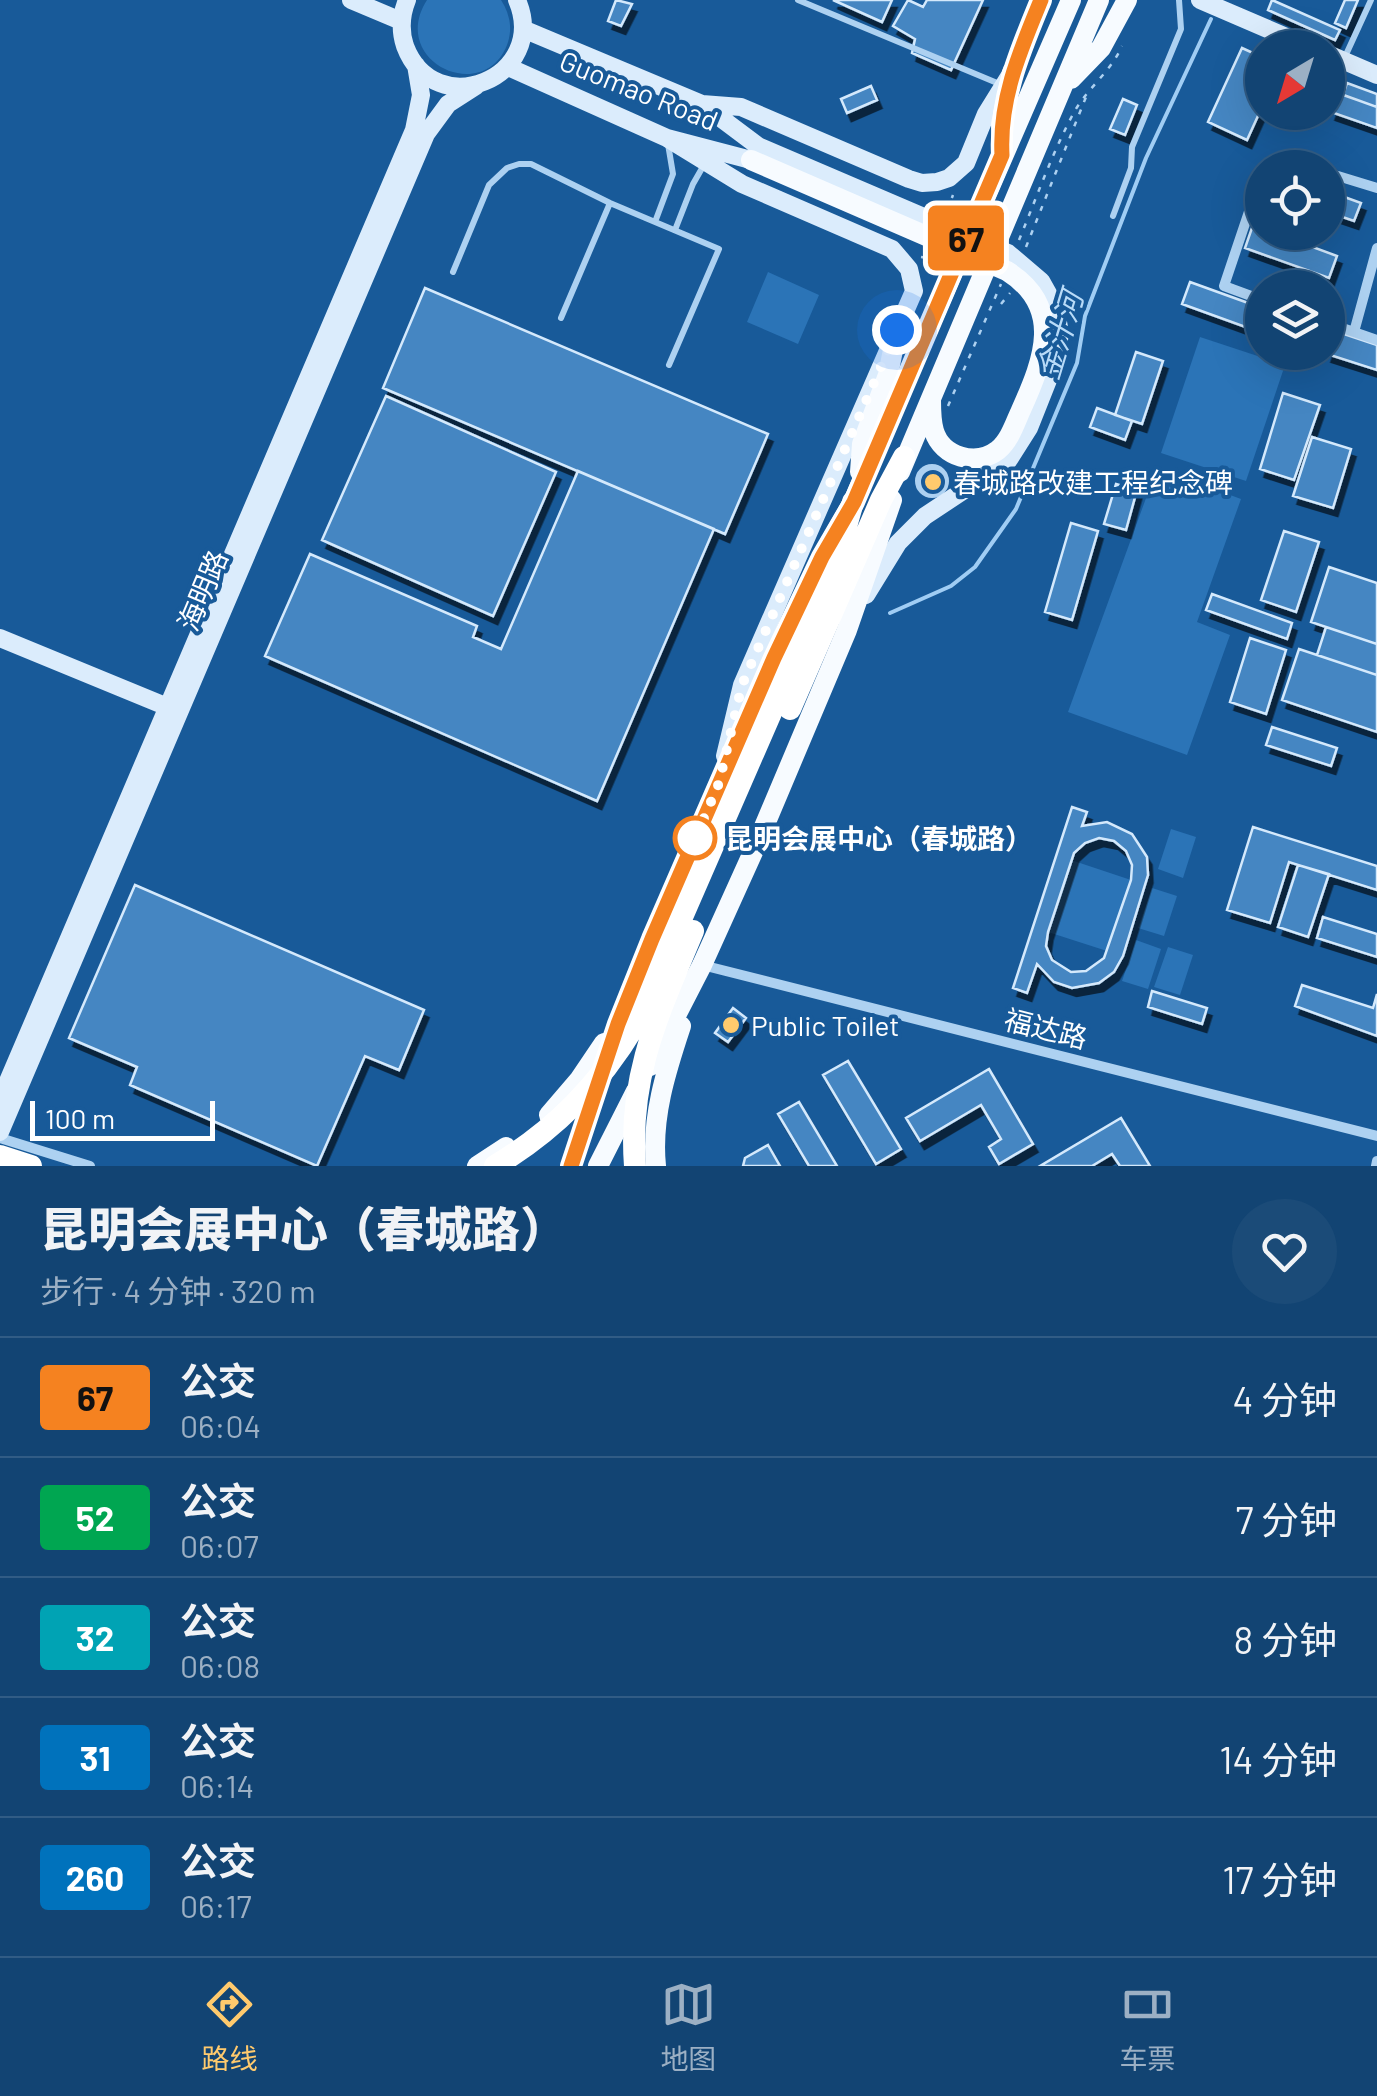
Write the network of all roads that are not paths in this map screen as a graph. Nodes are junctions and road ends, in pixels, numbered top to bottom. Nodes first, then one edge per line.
1 (351, 0) edge
2 (407, 0) edge
3 (517, 0) edge
4 (798, 0) edge
5 (1040, 0) edge
6 (1070, 0) edge
7 (1099, 0) edge
8 (1127, 0) edge
9 (1179, 0) edge
10 (1200, 0) edge
11 (1371, 0) edge
12 (401, 21) junction
13 (524, 29) junction
14 (1270, 30) edge
15 (1345, 41) edge
16 (1345, 61) edge
17 (416, 65) junction
18 (508, 67) junction
19 (1377, 75) edge
20 (1008, 79) junction
21 (476, 86) junction
22 (1060, 92) junction
23 (702, 104) junction
24 (666, 138) junction
25 (1002, 155) junction
26 (751, 160) joint
27 (706, 162) junction
28 (1345, 178) edge
29 (1377, 188) edge
30 (610, 203) junction
31 (1112, 216) dead end
32 (655, 222) junction
33 (1245, 225) edge
34 (675, 230) junction
35 (1377, 248) edge
36 (453, 272) dead end
37 (1245, 294) edge
38 (560, 318) dead end
39 (1345, 329) edge
40 (897, 330) junction
41 (1354, 332) junction
42 (1377, 340) edge
43 (669, 365) dead end
44 (930, 398) junction
45 (904, 457) junction
46 (856, 494) junction
47 (848, 630) junction
48 (0, 638) edge
49 (173, 710) junction
50 (719, 783) junction
51 (725, 838) junction
52 (649, 946) junction
53 (702, 965) junction
54 (21, 1068) junction
55 (0, 1100) edge
56 (0, 1135) edge
57 (1377, 1136) edge
58 (0, 1158) edge
59 (18, 1166) edge
60 (31, 1166) edge
61 (90, 1166) edge
62 (477, 1166) edge
63 (495, 1166) edge
64 (571, 1166) edge
65 (598, 1166) edge
66 (635, 1166) edge
67 (656, 1166) edge

1 - 12 main road
2 - 12 main road
3 - 13 main road
4 - 20 lane
5 - 20 main road
6 - 25 main road
7 - 22 main road
8 - 22 main road
9 - 31 lane
10 - 14 main road
11 - 15 lane
12 - 17 main road, 海明路
13 - 18 main road
13 - 23 main road, Guomao Road
16 - 19 main road
17 - 21 main road
17 - 49 main road, 海明路
18 - 21 main road, 海明路
18 - 24 main road, Guomao Road
20 - 23 main road
20 - 25 main road
21 - 49 main road, 海明路
22 - 44 main road
23 - 47 main road
24 - 26 main road, Guomao Road
24 - 27 main road
24 - 32 lane
25 - 46 main road
26 - 44 main road
27 - 34 lane
27 - 40 main road
28 - 29 street
30 - 32 lane
30 - 36 lane
30 - 38 lane
32 - 34 lane
33 - 37 street
34 - 43 lane
35 - 41 street
39 - 41 street
40 - 46 main road
40 - 50 main road
41 - 42 street
44 - 45 main road
45 - 47 main road
45 - 51 highway
46 - 50 main road
46 - 51 highway
47 - 53 main road
48 - 49 main road
49 - 54 main road, 海明路
50 - 52 main road
51 - 63 highway
51 - 66 highway
52 - 62 main road
52 - 64 main road
53 - 57 street, 福达路
53 - 65 main road
53 - 67 main road
54 - 55 main road, 海明路
54 - 56 main road, 海明路
56 - 61 street
58 - 59 main road
58 - 60 highway

